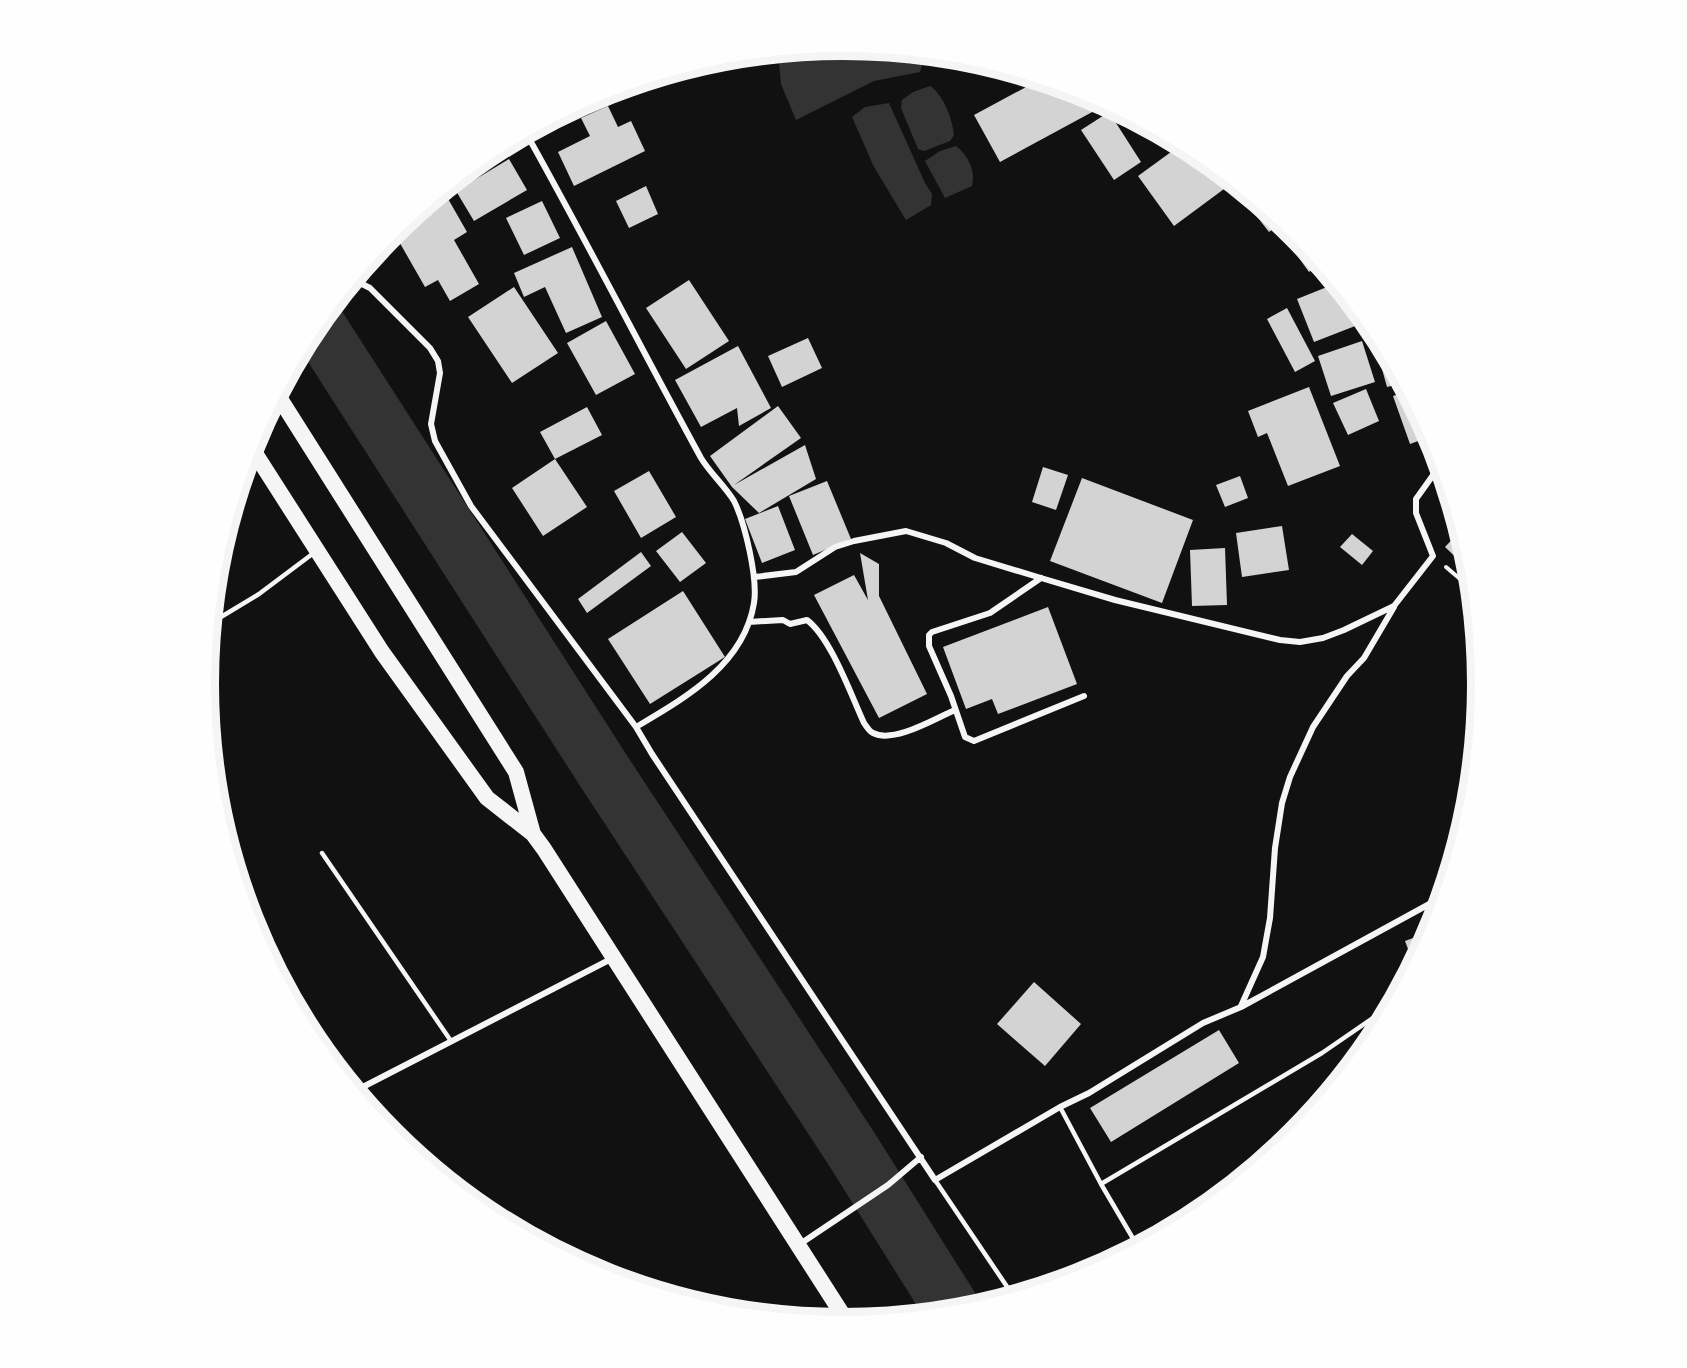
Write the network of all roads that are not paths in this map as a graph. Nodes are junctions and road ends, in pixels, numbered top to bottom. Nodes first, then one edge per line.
1 (530, 140) edge
2 (359, 284) edge
3 (283, 401) edge
4 (258, 457) edge
5 (1436, 473) edge
6 (318, 550) junction
7 (755, 577) junction
8 (1041, 578) junction
9 (1394, 606) junction
10 (218, 618) edge
11 (749, 622) junction
12 (1084, 696) dead end
13 (955, 710) junction
14 (636, 727) junction
15 (533, 834) junction
16 (322, 853) dead end
17 (1433, 902) edge
18 (614, 958) junction
19 (1241, 1007) junction
20 (1377, 1015) edge
21 (451, 1041) junction
22 (362, 1087) edge
23 (1060, 1107) junction
24 (921, 1157) junction
25 (935, 1180) junction
26 (1101, 1184) junction
27 (1134, 1241) edge
28 (797, 1245) junction
29 (1009, 1290) edge
30 (841, 1312) edge

1 - 7 street
2 - 14 street
3 - 15 highway
4 - 6 highway
5 - 9 street
6 - 10 lane
6 - 15 highway
7 - 8 street
7 - 11 street
8 - 9 street
8 - 13 street
9 - 19 street
11 - 13 street
11 - 14 street
12 - 13 street
14 - 24 street
15 - 18 highway
16 - 21 lane
17 - 19 street
18 - 21 street
18 - 28 highway
19 - 23 street
20 - 26 lane
21 - 22 street
23 - 25 street
23 - 26 lane
24 - 25 street
24 - 28 street
25 - 29 lane
26 - 27 lane
28 - 30 highway

